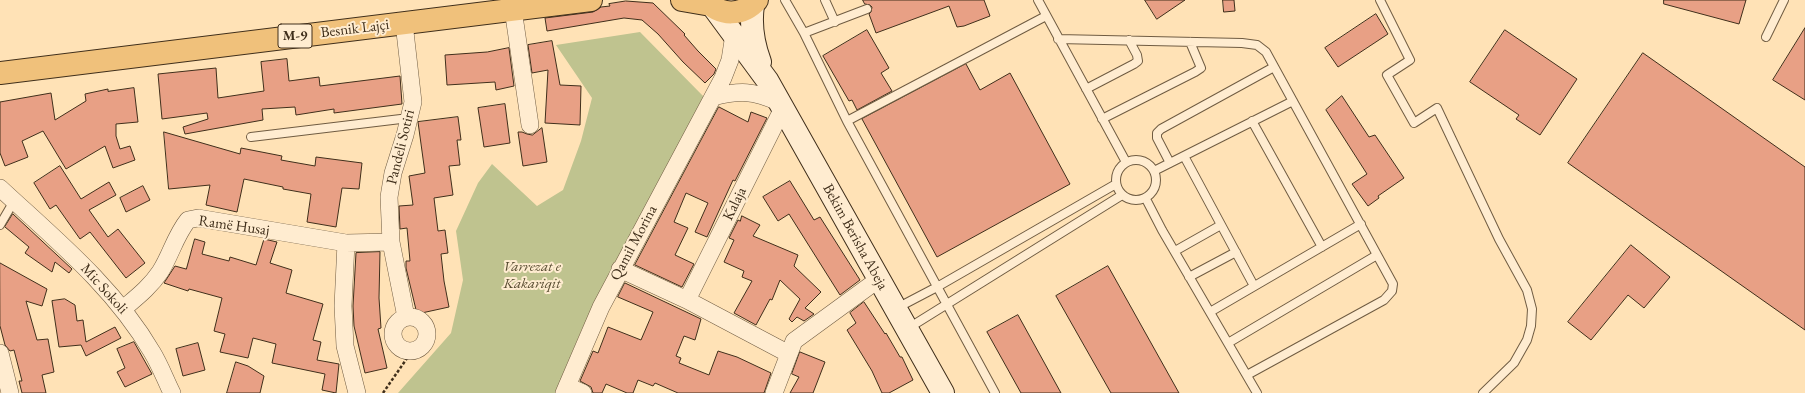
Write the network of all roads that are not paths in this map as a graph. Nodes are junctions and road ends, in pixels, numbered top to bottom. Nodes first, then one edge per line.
1 (591, 0) edge
2 (682, 0) edge
3 (785, 0) edge
4 (825, 0) edge
5 (1038, 0) edge
6 (1380, 0) edge
7 (1784, 0) edge
8 (755, 2) edge
9 (710, 4) edge
10 (867, 9) dead end
11 (513, 10) junction
12 (1046, 16) junction
13 (835, 22) junction
14 (404, 23) junction
15 (804, 33) junction
16 (734, 34) junction
17 (1766, 37) dead end
18 (1058, 38) junction
19 (1129, 40) junction
20 (1190, 42) junction
21 (1274, 67) junction
22 (0, 73) edge
23 (767, 80) junction
24 (1086, 89) junction
25 (713, 98) junction
26 (1293, 101) junction
27 (781, 105) junction
28 (410, 118) junction
29 (1102, 119) junction
30 (847, 121) junction
31 (1252, 121) junction
32 (530, 125) dead end
33 (251, 137) dead end
34 (1184, 156) junction
35 (1126, 162) junction
36 (1170, 163) junction
37 (1154, 171) junction
38 (1116, 184) junction
39 (0, 188) edge
40 (1122, 195) junction
41 (1146, 199) junction
42 (14, 201) junction
43 (0, 224) edge
44 (1360, 224) junction
45 (1221, 225) junction
46 (390, 242) junction
47 (346, 243) junction
48 (1322, 247) junction
49 (1175, 252) junction
50 (1236, 252) junction
51 (1378, 255) junction
52 (620, 269) junction
53 (1189, 277) junction
54 (879, 279) junction
55 (1254, 286) junction
56 (937, 287) junction
57 (687, 300) junction
58 (947, 305) junction
59 (123, 309) junction
60 (895, 309) junction
61 (1210, 312) junction
62 (406, 317) junction
63 (907, 329) junction
64 (1228, 343) junction
65 (0, 353) edge
66 (789, 354) junction
67 (1247, 375) junction
68 (571, 391) edge
69 (10, 393) edge
70 (172, 393) edge
71 (357, 393) edge
72 (774, 393) edge
73 (943, 393) edge
74 (995, 393) edge
75 (1257, 393) edge
76 (1483, 393) edge

1 - 11 main road, Besnik Lajçi / M-9
2 - 9 main road
3 - 15 lane
4 - 13 lane
5 - 12 lane
6 - 76 lane
7 - 17 lane
8 - 9 main road
8 - 23 street, Bekim Berisha Abeja
9 - 16 street, Bekim Berisha Abeja
10 - 13 lane
11 - 14 main road, Besnik Lajçi / M-9
11 - 32 street
12 - 18 lane
12 - 30 lane
13 - 15 lane
14 - 22 main road, Besnik Lajçi / M-9
14 - 28 street, Pandeli Sotiri
15 - 30 lane
16 - 23 street, Bekim Berisha Abeja
16 - 25 street, Qamil Morina
18 - 19 lane
18 - 24 lane
19 - 20 lane
19 - 24 lane
20 - 21 lane
20 - 29 lane
21 - 26 lane
21 - 36 lane
23 - 27 street, Bekim Berisha Abeja
24 - 29 lane
25 - 27 street
25 - 52 street, Qamil Morina
26 - 31 lane
26 - 44 lane
27 - 54 street, Bekim Berisha Abeja
27 - 57 street, Kalaja
28 - 33 lane
28 - 46 street, Pandeli Sotiri
29 - 35 lane
30 - 56 lane
31 - 34 lane
31 - 48 lane
34 - 36 lane
34 - 45 lane
35 - 37 lane
35 - 38 lane
36 - 37 lane
37 - 41 lane
38 - 40 lane
38 - 56 lane
39 - 42 street, Mic Sokoli
40 - 41 lane
40 - 58 lane
41 - 49 lane
42 - 43 lane
42 - 59 street, Mic Sokoli
44 - 48 lane
44 - 51 lane
45 - 49 lane
45 - 50 lane
46 - 47 street, Ramë Husaj
46 - 62 street, Pandeli Sotiri
47 - 59 street, Ramë Husaj
47 - 71 street
48 - 55 lane
49 - 53 lane
50 - 53 lane
50 - 55 lane
51 - 64 lane
51 - 67 lane
52 - 57 street
52 - 68 street, Qamil Morina
53 - 61 lane
54 - 60 street, Bekim Berisha Abeja
54 - 66 street
55 - 61 lane
56 - 58 lane
56 - 60 lane
57 - 66 street
58 - 63 lane
58 - 74 lane
59 - 70 street, Mic Sokoli
60 - 63 street, Bekim Berisha Abeja
61 - 64 lane
62 - 62 street
63 - 73 street, Bekim Berisha Abeja
64 - 67 lane
65 - 69 street
66 - 72 street
67 - 75 lane

